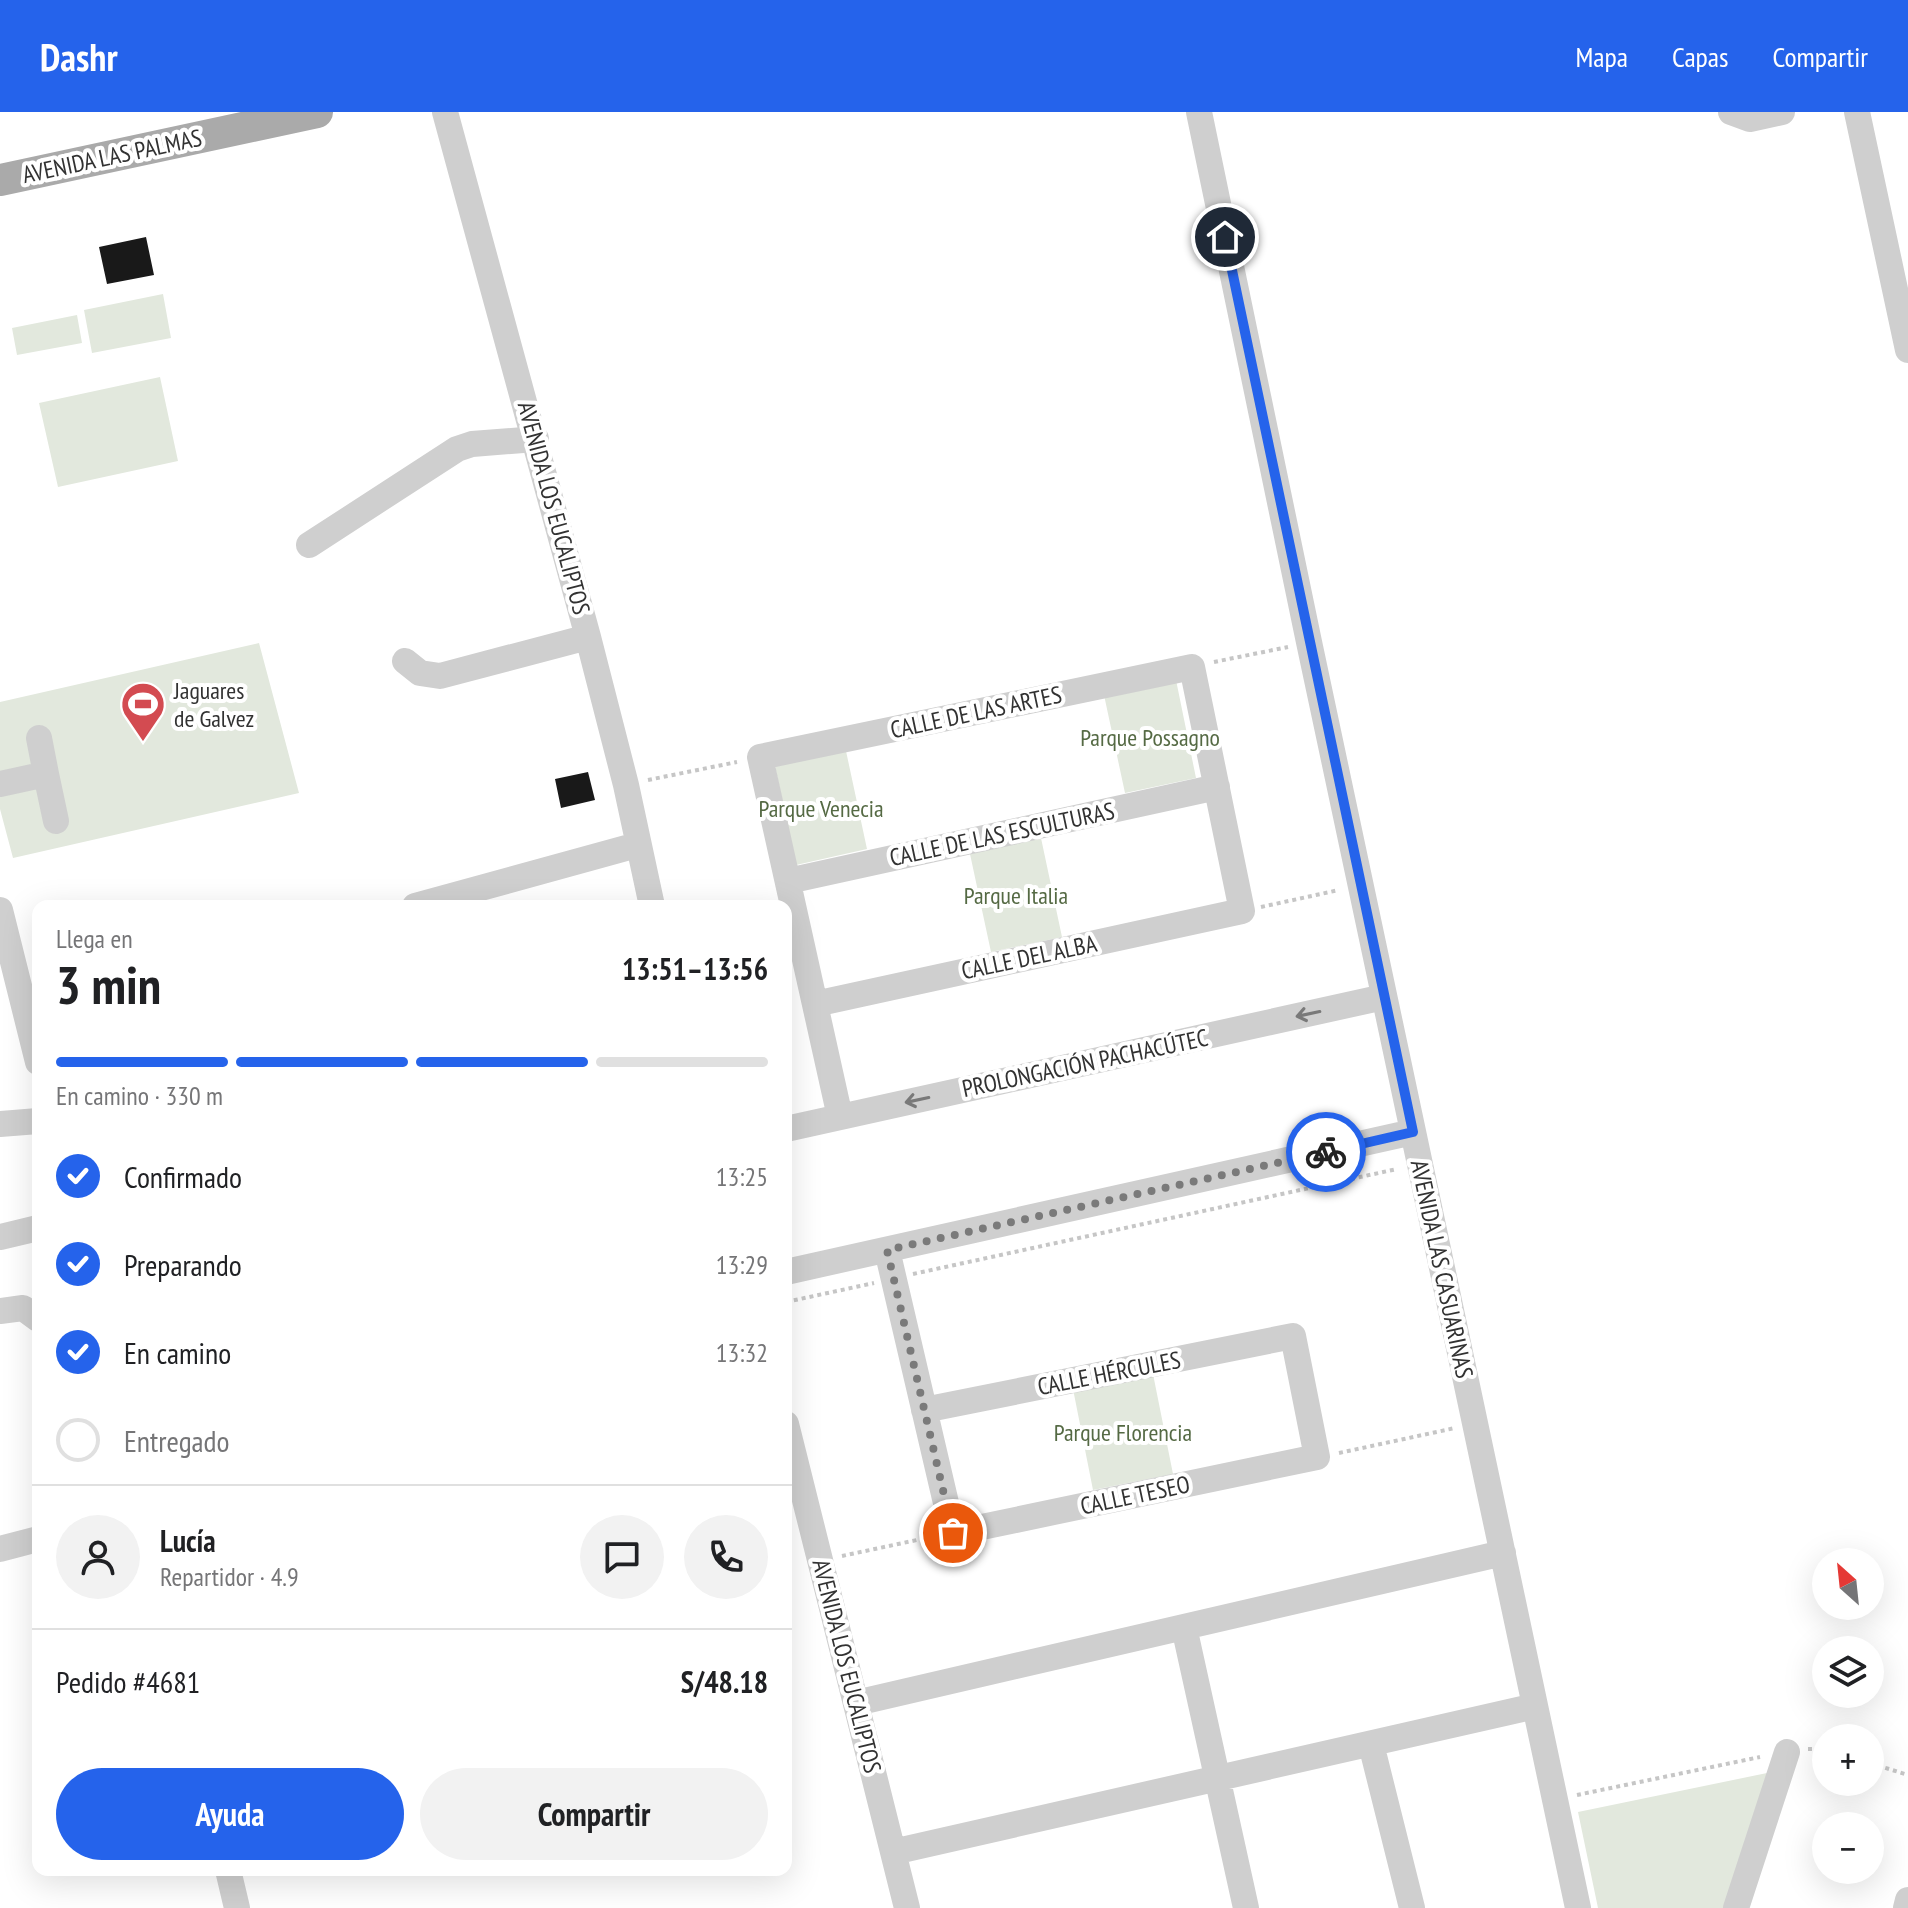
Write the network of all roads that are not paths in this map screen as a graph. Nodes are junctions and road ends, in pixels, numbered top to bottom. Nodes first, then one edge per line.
1 (317, 112) edge
2 (445, 112) edge
3 (1199, 112) edge
4 (1731, 112) edge
5 (1782, 112) edge
6 (1857, 112) edge
7 (0, 180) edge
8 (1908, 350) edge
9 (536, 439) junction
10 (309, 545) dead end
11 (588, 637) junction
12 (405, 661) dead end
13 (39, 738) dead end
14 (46, 774) junction
15 (0, 784) edge
16 (1217, 787) junction
17 (56, 821) dead end
18 (637, 845) junction
19 (788, 881) junction
20 (437, 900) edge
21 (651, 900) edge
22 (0, 910) edge
23 (17, 969) edge
24 (1384, 997) junction
25 (815, 1004) junction
26 (32, 1035) edge
27 (840, 1117) junction
28 (32, 1121) edge
29 (0, 1124) edge
30 (792, 1128) edge
31 (1413, 1132) junction
32 (32, 1229) edge
33 (0, 1237) edge
34 (887, 1250) junction
35 (792, 1271) edge
36 (0, 1311) edge
37 (32, 1313) edge
38 (924, 1410) junction
39 (792, 1448) edge
40 (1317, 1457) joint
41 (32, 1541) edge
42 (0, 1549) edge
43 (1503, 1553) junction
44 (1184, 1627) junction
45 (856, 1703) junction
46 (1535, 1706) junction
47 (1371, 1744) junction
48 (1787, 1752) road end
49 (1216, 1779) junction
50 (893, 1852) junction
51 (229, 1876) edge
52 (1908, 1900) edge
53 (237, 1908) edge
54 (907, 1908) edge
55 (1246, 1908) edge
56 (1412, 1908) edge
57 (1578, 1908) edge
58 (1736, 1908) edge
59 (1906, 1908) edge

1 - 7 main road, AVENIDA LAS PALMAS
2 - 9 street, AVENIDA LOS EUCALIPTOS
3 - 24 street, AVENIDA LAS CASUARINAS
4 - 5 street
6 - 8 street
9 - 10 street
9 - 11 street, AVENIDA LOS EUCALIPTOS
11 - 12 street
11 - 18 street, AVENIDA LOS EUCALIPTOS
13 - 14 street
14 - 15 street
14 - 17 street
16 - 19 street, CALLE DE LAS ESCULTURAS
16 - 19 street, CALLE DE LAS ARTES
16 - 25 street, CALLE DEL ALBA
18 - 20 street
18 - 21 street, AVENIDA LOS EUCALIPTOS
19 - 25 street
22 - 23 street
23 - 26 street
24 -> 27 street, PROLONGACIÓN PACHACÚTEC
24 - 31 street, AVENIDA LAS CASUARINAS
25 - 27 street
27 - 30 street, PROLONGACIÓN PACHACÚTEC
28 - 29 street
31 - 34 street
31 - 43 street, AVENIDA LAS CASUARINAS
32 - 33 street
34 - 35 street
34 - 38 street
36 - 37 street
38 - 40 street, CALLE TESEO
38 - 40 street, CALLE HÉRCULES
39 - 45 street, AVENIDA LOS EUCALIPTOS
41 - 42 street
43 - 44 street
43 - 46 street, AVENIDA LAS CASUARINAS
44 - 45 street
44 - 49 street
45 - 50 street, AVENIDA LOS EUCALIPTOS
46 - 47 street
46 - 57 street, AVENIDA LAS CASUARINAS
47 - 49 street
47 - 56 street
48 - 58 street
49 - 50 street
49 - 55 street
50 - 54 street, AVENIDA LOS EUCALIPTOS
51 - 53 street
52 - 59 street

